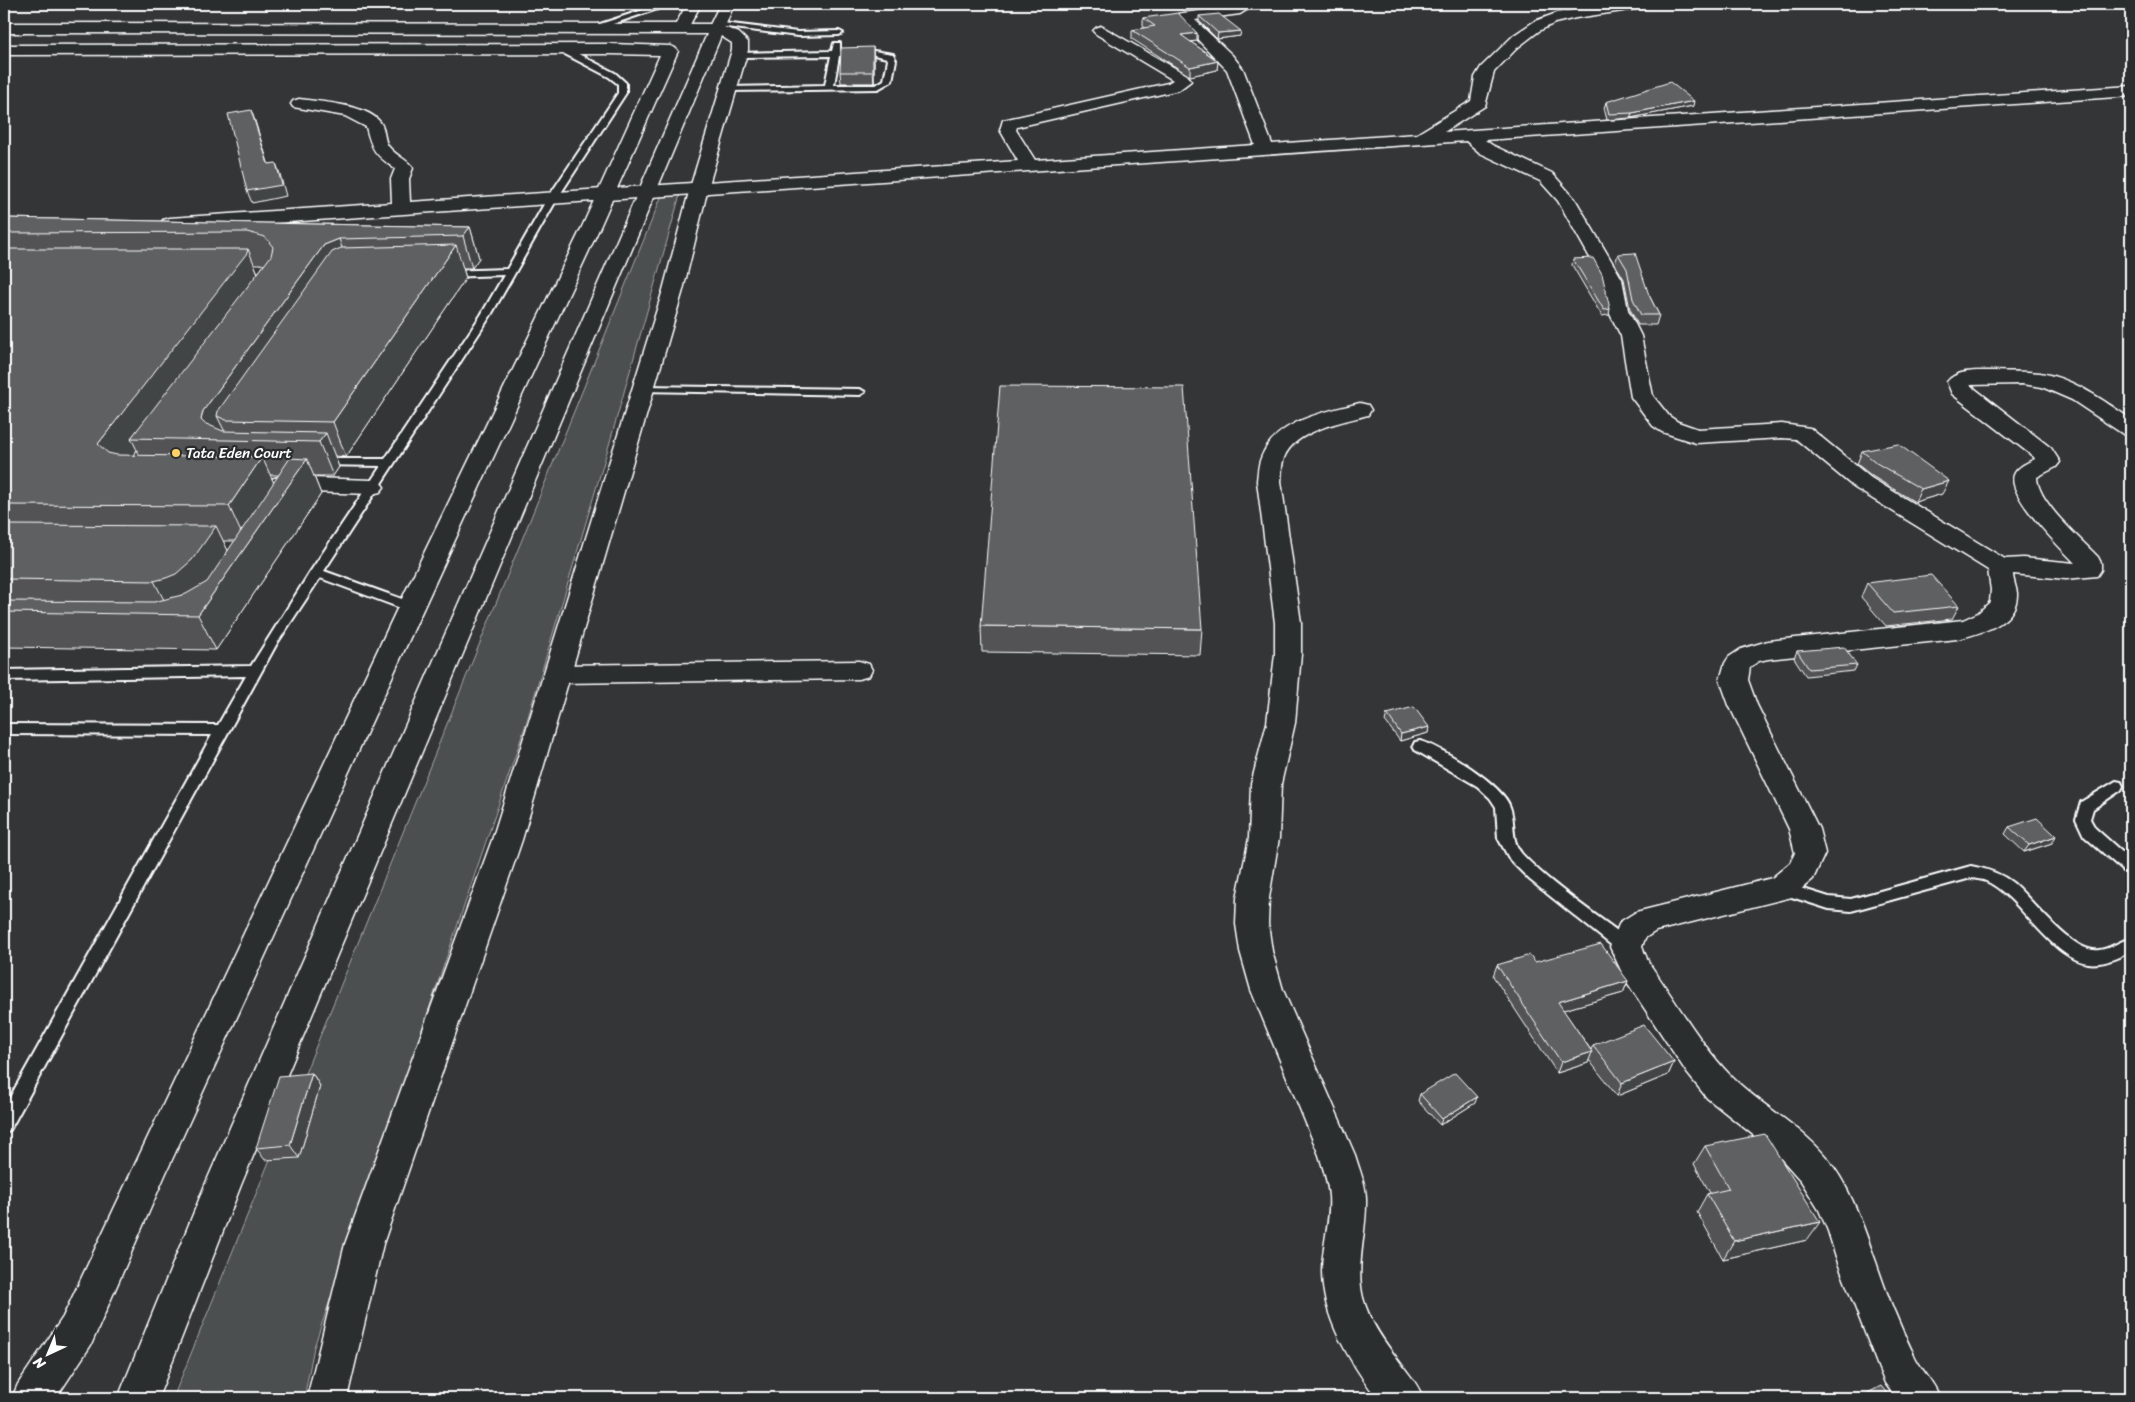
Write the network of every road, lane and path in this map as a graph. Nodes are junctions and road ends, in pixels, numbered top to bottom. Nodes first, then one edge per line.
1 (668, 4) edge
2 (694, 4) edge
3 (727, 4) edge
4 (1249, 4) edge
5 (1643, 4) edge
6 (4, 28) edge
7 (592, 28) junction
8 (681, 29) junction
9 (1101, 31) dead end
10 (714, 34) junction
11 (562, 49) junction
12 (4, 50) edge
13 (670, 51) junction
14 (836, 53) junction
15 (738, 55) junction
16 (829, 88) junction
17 (728, 89) junction
18 (2131, 91) edge
19 (299, 104) dead end
20 (1471, 136) junction
21 (1418, 140) junction
22 (1266, 151) junction
23 (1030, 166) junction
24 (698, 188) junction
25 (648, 191) junction
26 (604, 195) junction
27 (552, 200) junction
28 (401, 209) junction
29 (153, 226) edge
30 (511, 272) junction
31 (435, 274) edge
32 (643, 389) junction
33 (860, 392) dead end
34 (1360, 410) dead end
35 (2131, 429) edge
36 (308, 462) edge
37 (388, 463) junction
38 (259, 483) edge
39 (297, 484) junction
40 (372, 487) junction
41 (282, 506) edge
42 (2001, 567) junction
43 (316, 572) junction
44 (411, 607) junction
45 (859, 670) dead end
46 (255, 671) junction
47 (558, 674) junction
48 (4, 675) edge
49 (4, 729) edge
50 (222, 730) junction
51 (1420, 746) dead end
52 (2116, 786) dead end
53 (2131, 869) edge
54 (1781, 888) junction
55 (2131, 944) edge
56 (1626, 947) junction
57 (4, 1124) edge
58 (32, 1398) edge
59 (138, 1398) edge
60 (327, 1398) edge
61 (1403, 1398) edge
62 (1920, 1398) edge

1 - 7 lane
2 - 8 street
3 - 10 street
4 - 22 street
5 - 21 street
6 - 7 street
7 - 8 street
8 - 10 street
8 - 13 street
9 - 23 street
10 - 13 street
10 - 14 lane
10 - 15 street
10 - 25 street
11 - 12 street
11 - 13 street
11 - 27 lane
13 - 26 street
14 - 15 lane
14 - 16 lane
14 - 16 lane
15 - 17 street
16 - 17 lane
17 - 24 street
18 - 20 street
19 - 28 street
20 - 21 street
20 - 42 street
21 - 22 street
22 - 23 street
23 - 24 street
24 - 25 street
24 - 32 street
25 - 26 street
25 - 59 street
26 - 27 street
26 - 44 street
27 - 28 street
27 - 30 lane
28 - 29 street
30 - 31 lane
30 - 37 lane
32 - 33 lane
32 - 47 street
34 - 61 street
35 - 42 street
36 - 37 lane
37 - 40 lane
38 - 39 street
39 - 40 street
39 - 41 street
40 - 43 lane
42 - 54 street
43 - 44 lane
43 - 46 lane
44 - 58 street
45 - 47 street
46 - 48 lane
46 - 50 lane
47 - 60 street
49 - 50 lane
50 - 57 lane
51 - 56 lane
52 - 53 lane
54 - 55 lane
54 - 56 street
56 - 62 street

